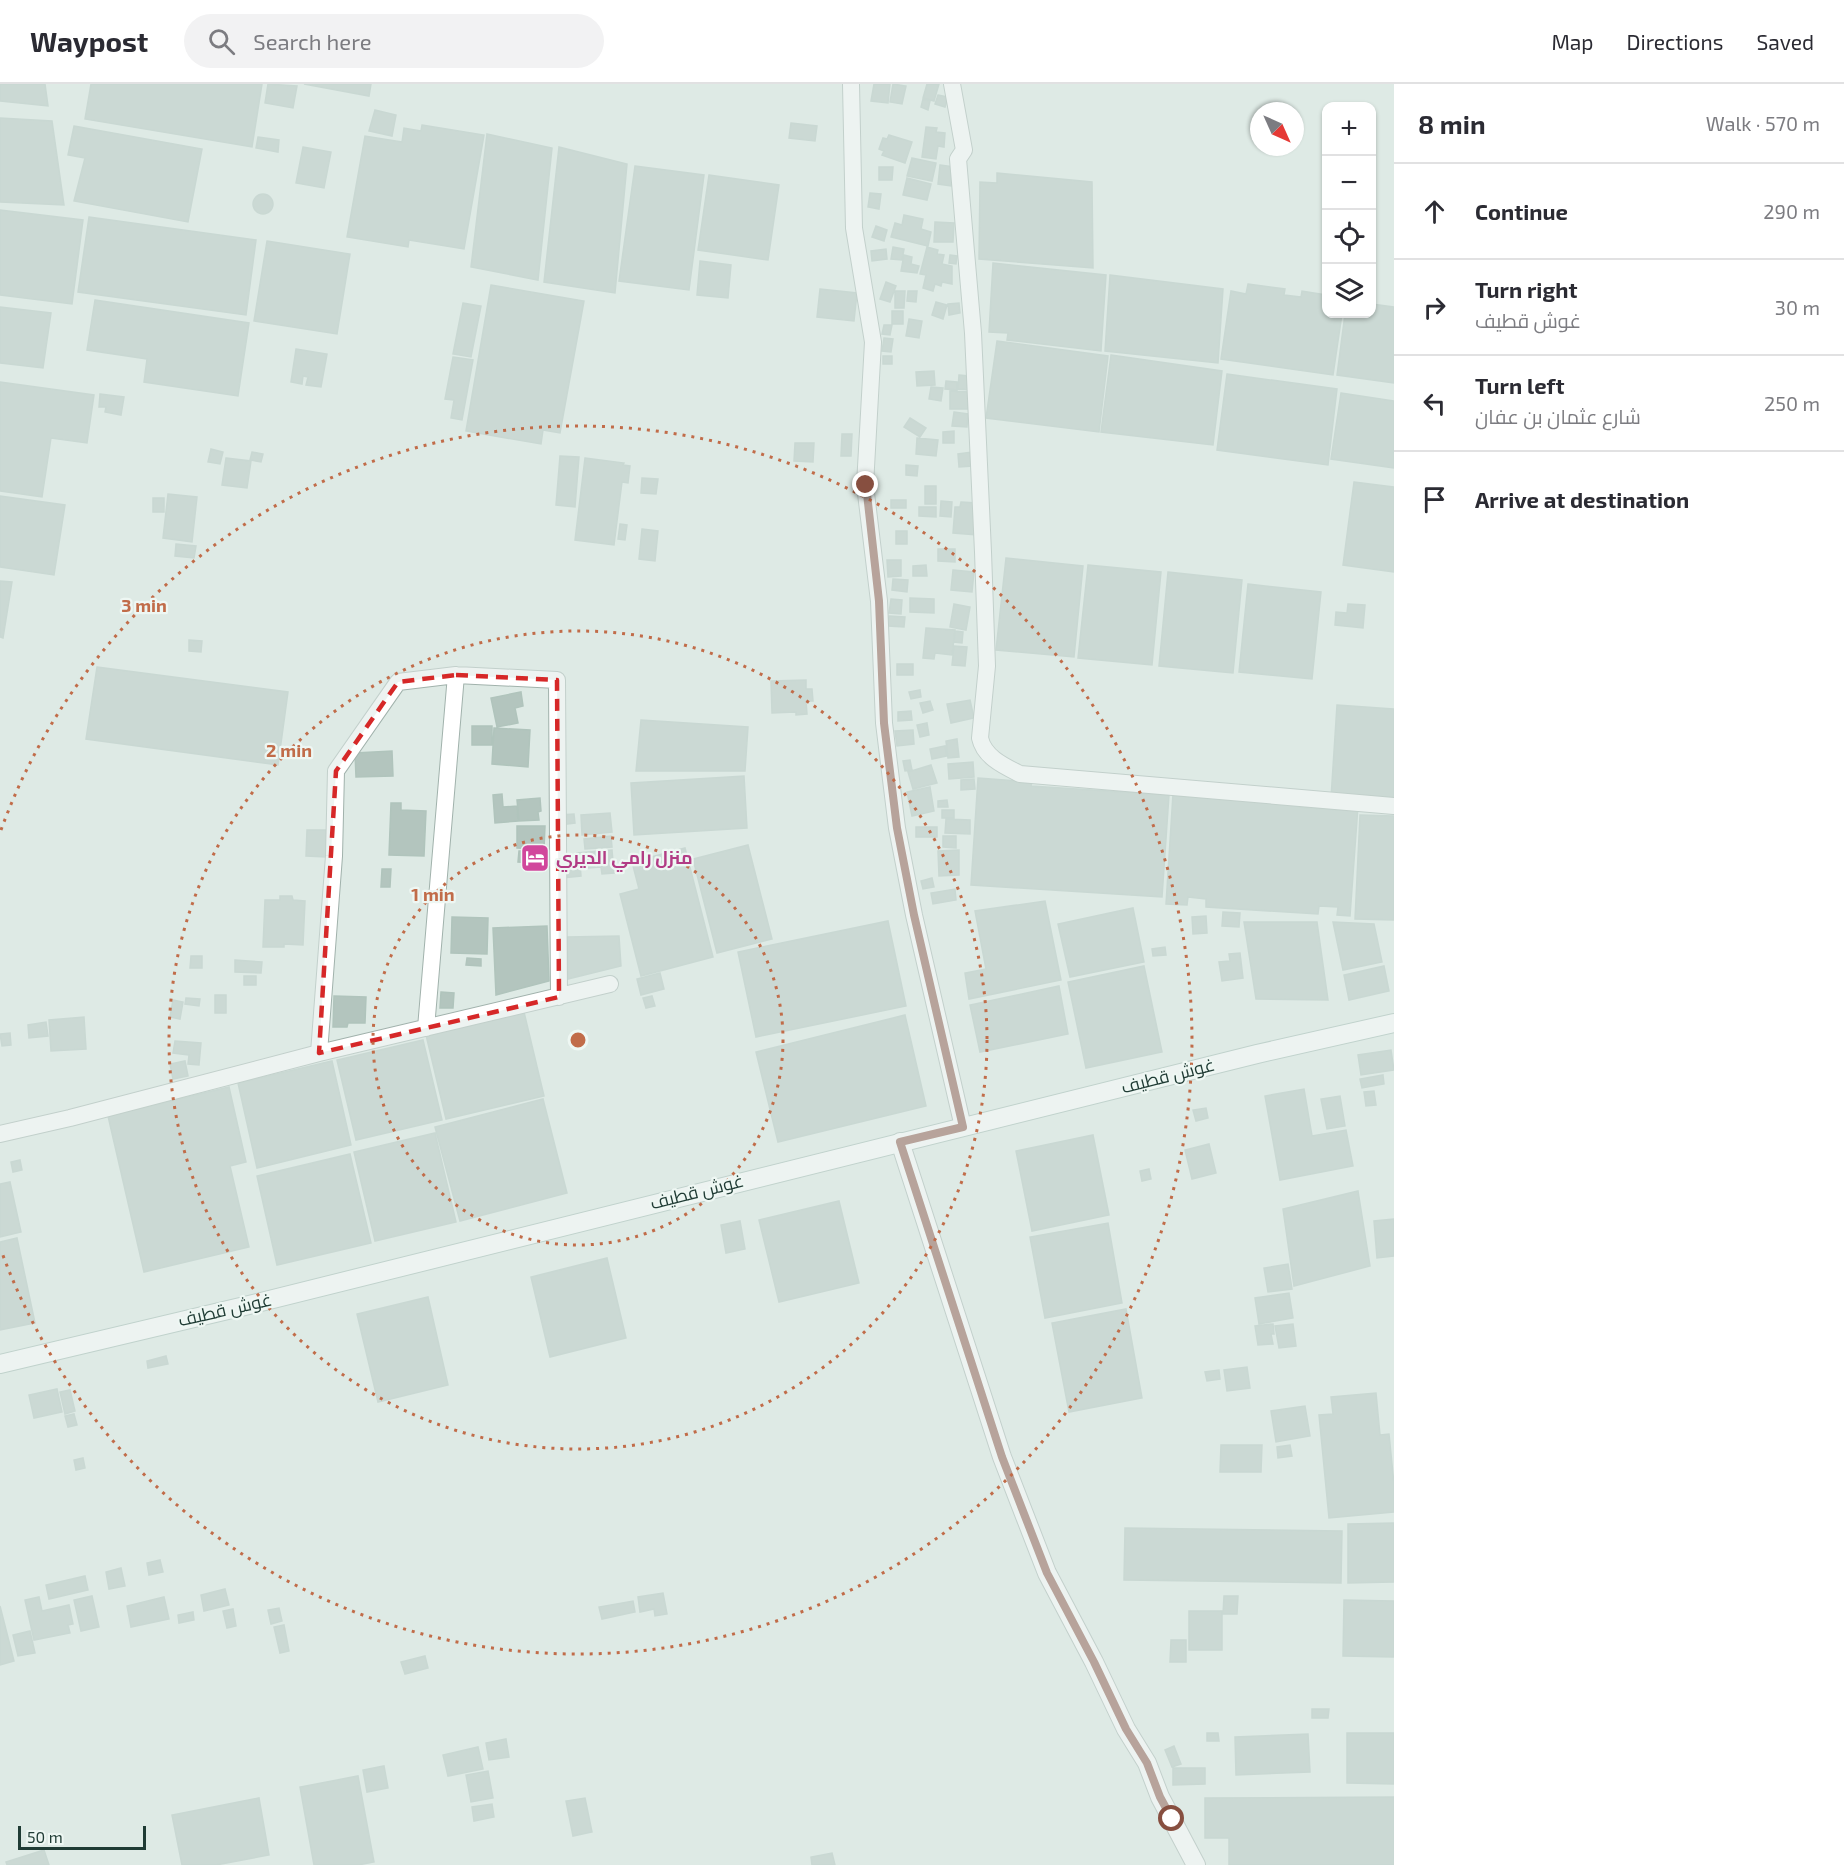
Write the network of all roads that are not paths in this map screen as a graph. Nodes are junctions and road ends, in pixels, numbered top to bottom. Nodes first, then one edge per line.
1 (851, 84) edge
2 (952, 84) edge
3 (456, 675) junction
4 (1394, 806) edge
5 (610, 984) dead end
6 (559, 997) junction
7 (1394, 1023) edge
8 (426, 1028) junction
9 (319, 1053) junction
10 (963, 1127) junction
11 (0, 1134) edge
12 (900, 1142) junction
13 (0, 1364) edge
14 (1196, 1865) edge

1 - 10 street
2 - 4 street
3 - 6 street
3 - 8 street
3 - 9 street
5 - 6 street
6 - 8 street
7 - 10 main road, غوش قطيف
8 - 9 street
9 - 11 street
10 - 12 main road, غوش قطيف
12 - 13 main road, غوش قطيف
12 - 14 main road

